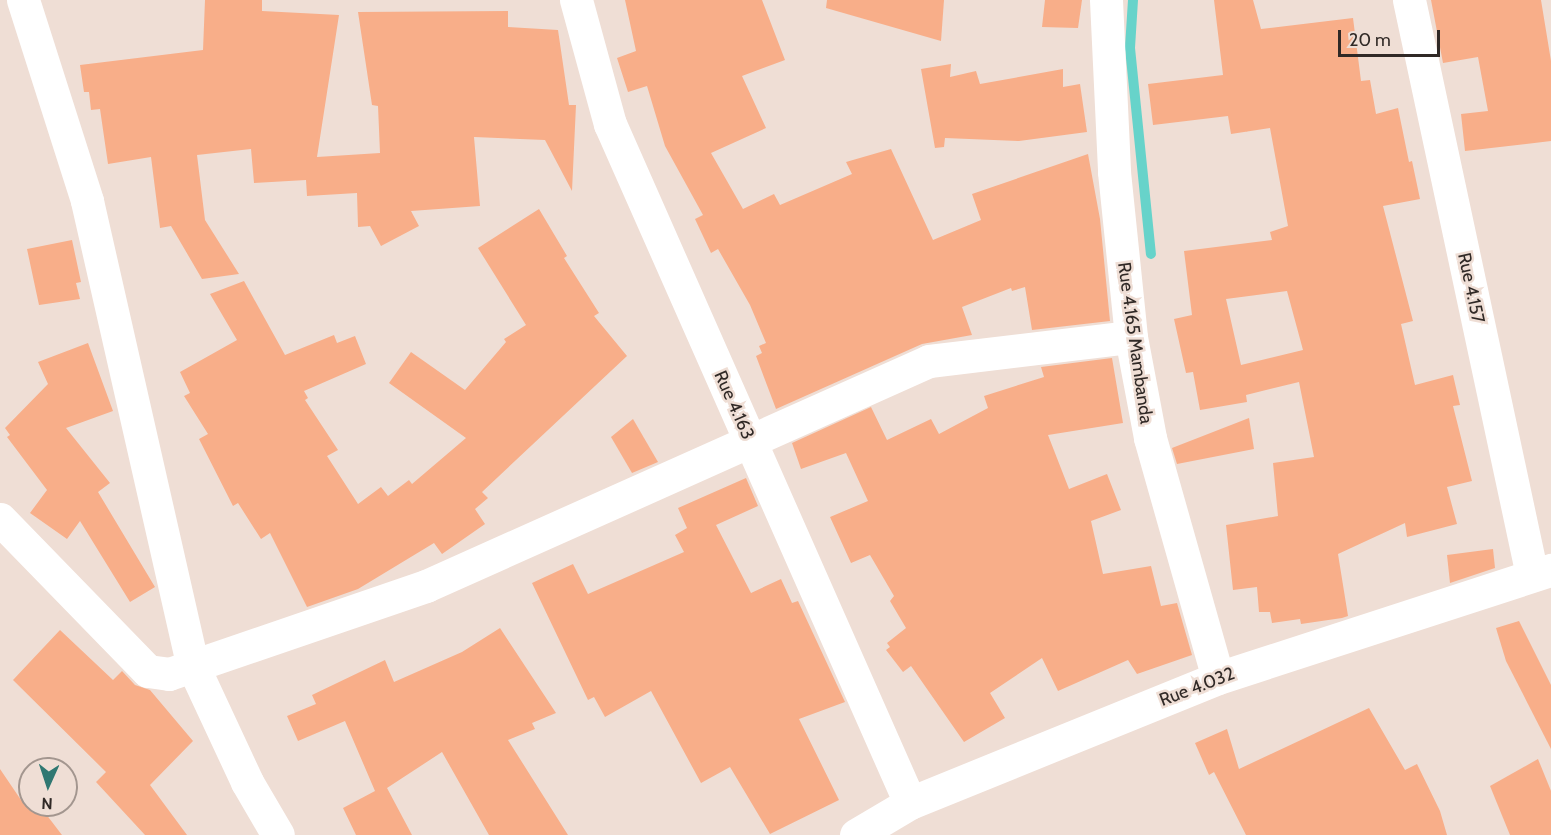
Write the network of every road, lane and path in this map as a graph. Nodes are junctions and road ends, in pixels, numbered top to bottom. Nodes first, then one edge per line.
1 (23, 0) edge
2 (576, 0) edge
3 (1106, 0) edge
4 (1409, 0) edge
5 (1131, 337) junction
6 (750, 443) junction
7 (0, 519) edge
8 (1542, 573) edge
9 (193, 666) junction
10 (1218, 678) junction
11 (910, 803) junction
12 (278, 835) edge
13 (856, 835) edge

1 - 9 street
2 - 6 street, Rue 4.163
3 - 5 street, Rue 4.165 Mambanda
4 - 8 street, Rue 4.157
5 - 6 street
5 - 10 street, Rue 4.165 Mambanda
6 - 9 street
6 - 11 street, Rue 4.163
7 - 9 street
8 - 10 street, Rue 4.032
9 - 12 street
10 - 11 street, Rue 4.032
11 - 13 street, Rue 4.032

